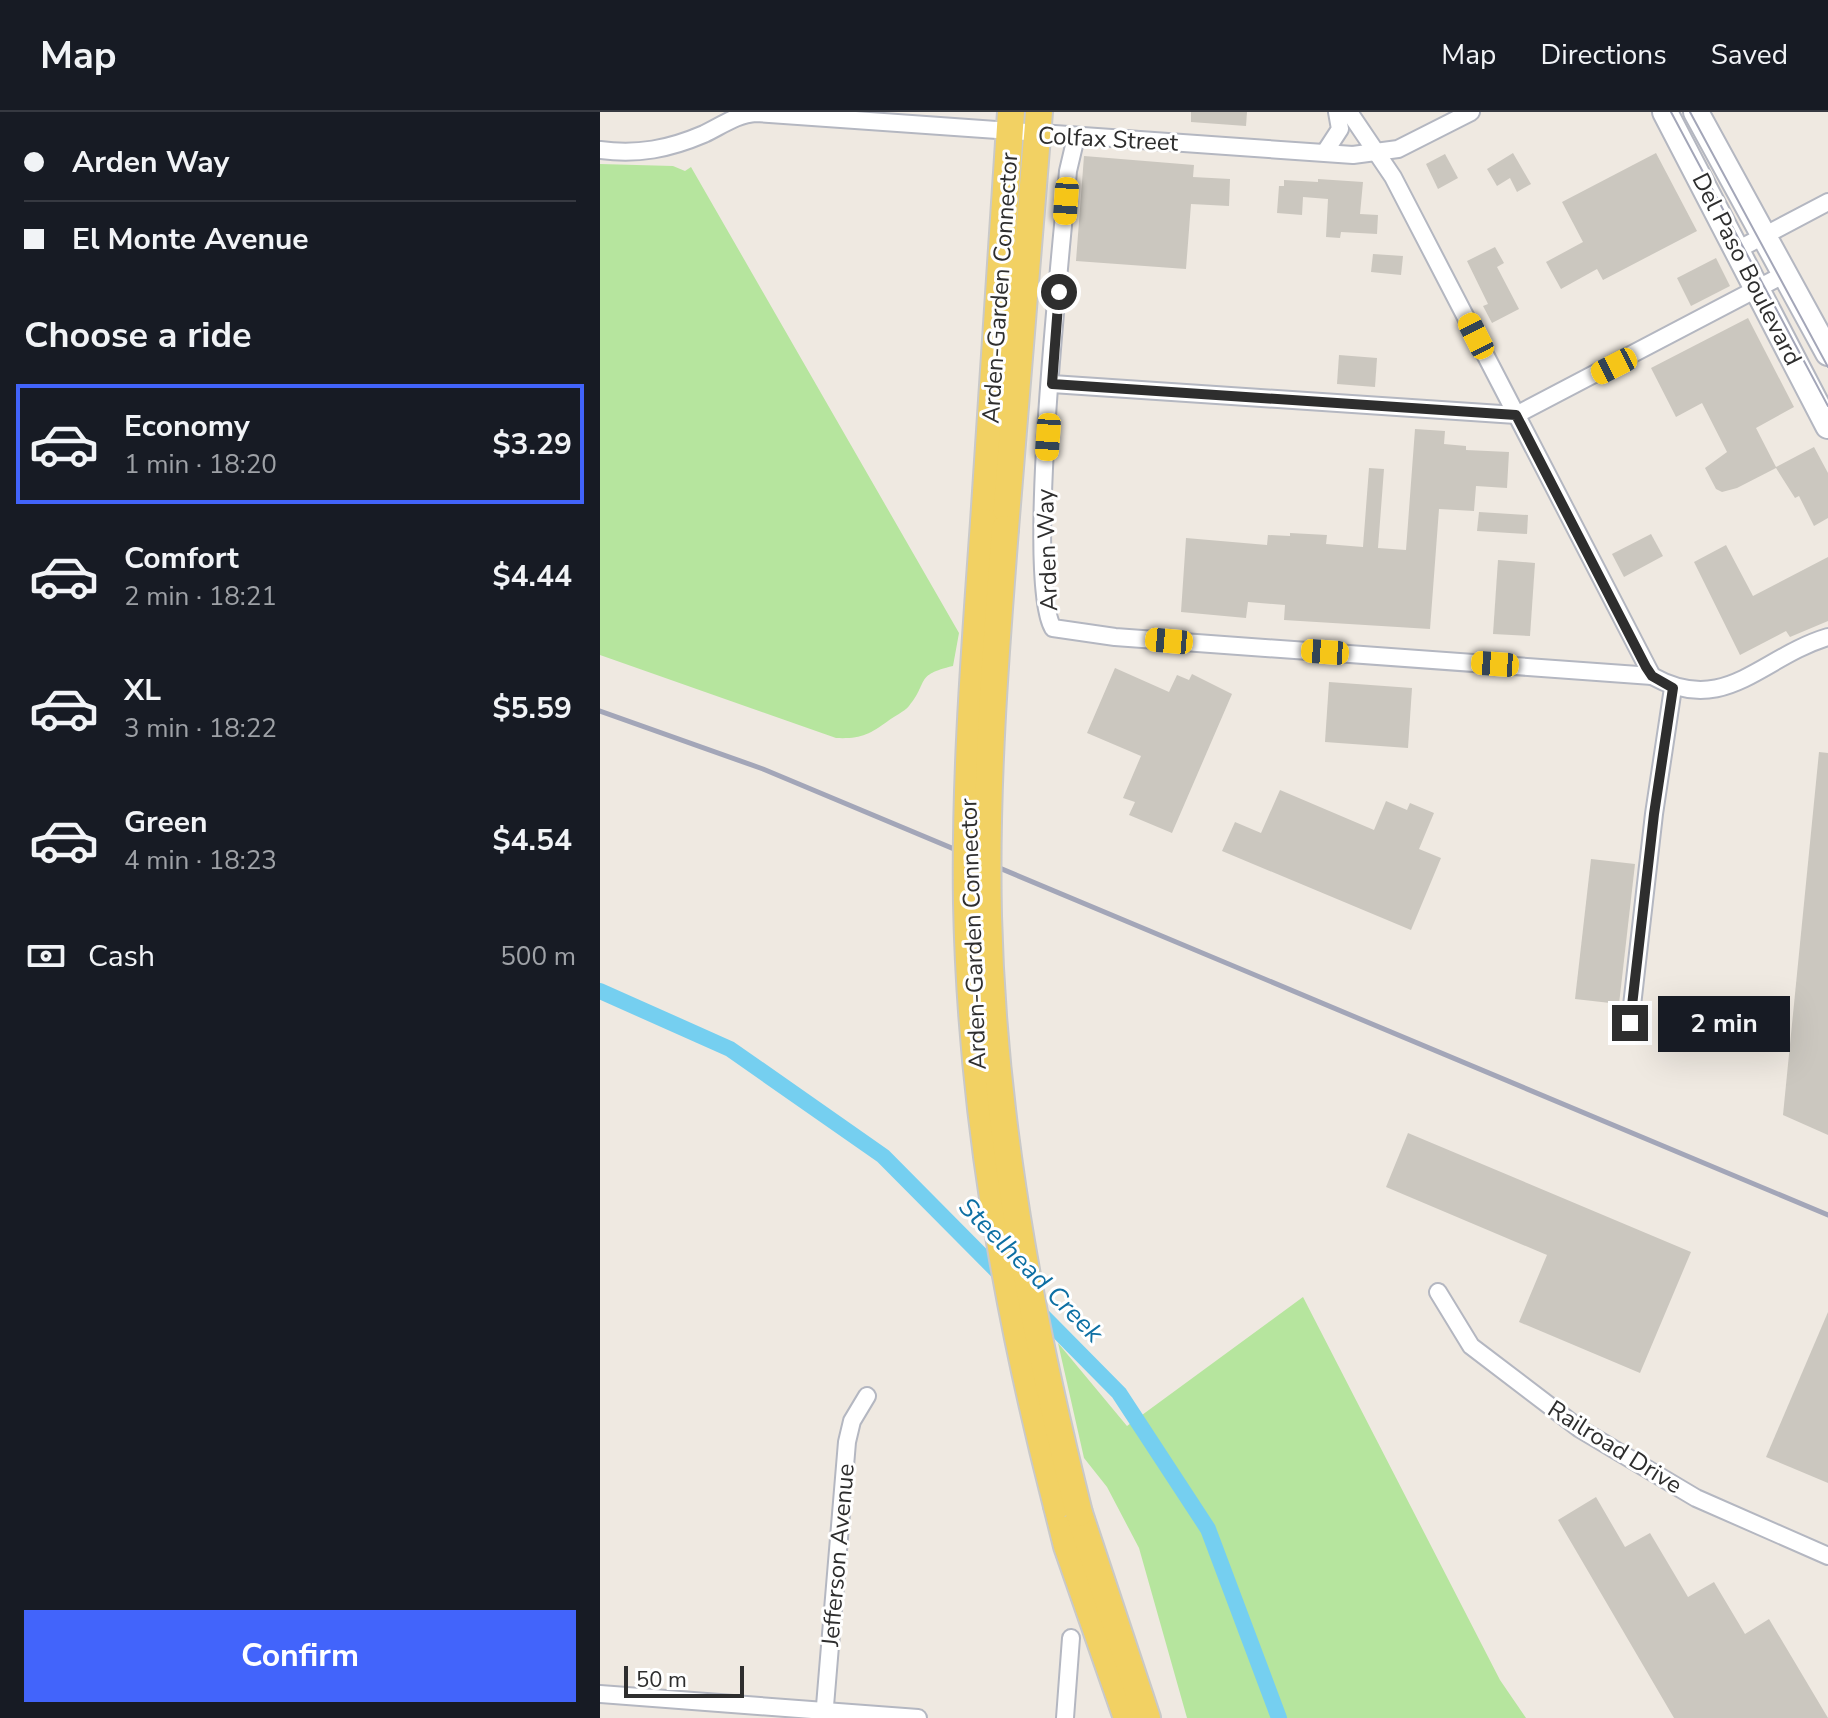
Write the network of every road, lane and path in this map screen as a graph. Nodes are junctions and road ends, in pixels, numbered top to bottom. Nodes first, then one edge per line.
1 (1337, 112) edge
2 (1349, 112) edge
3 (1471, 112) edge
4 (1665, 112) edge
5 (1696, 112) edge
6 (727, 116) edge
7 (1010, 122) edge
8 (1038, 124) edge
9 (1076, 137) junction
10 (600, 150) edge
11 (1325, 152) junction
12 (1378, 153) junction
13 (1828, 202) edge
14 (1763, 237) junction
15 (1737, 250) junction
16 (1785, 274) junction
17 (1757, 289) junction
18 (1828, 353) edge
19 (1052, 384) junction
20 (1516, 415) junction
21 (1828, 426) edge
22 (994, 526) junction
23 (1828, 637) edge
24 (1652, 676) junction
25 (1673, 688) junction
26 (1630, 1023) dead end
27 (1438, 1292) dead end
28 (867, 1396) dead end
29 (1068, 1510) junction
30 (1828, 1556) edge
31 (1071, 1638) dead end
32 (600, 1694) edge
33 (824, 1714) edge
34 (918, 1718) edge
35 (1065, 1718) edge
36 (1127, 1718) edge
37 (1147, 1718) edge

1 - 11 street
2 - 12 street
3 - 12 street, Colfax Street
4 - 15 main road, Del Paso Boulevard
5 - 14 main road, Del Paso Boulevard
6 - 7 street, Colfax Street
6 - 10 street, Colfax Street
7 - 8 street, Colfax Street
7 - 22 main road, Arden-Garden Connector
8 - 9 street, Colfax Street
8 - 22 main road, Arden-Garden Connector
9 - 11 street, Colfax Street
9 - 19 street, Arden Way
11 - 12 street, Colfax Street
12 - 20 street
13 - 14 street
14 - 15 street
14 - 16 main road, Del Paso Boulevard
15 - 17 main road, Del Paso Boulevard
16 - 17 street
16 - 18 main road, Del Paso Boulevard
17 - 20 street
17 - 21 main road, Del Paso Boulevard
19 - 20 street
19 - 24 street, Arden Way
20 - 24 street
22 - 29 main road, Arden-Garden Connector, bridge
23 - 25 street
24 - 25 street
25 - 26 street
27 - 30 street, Railroad Drive
28 - 33 street, Jefferson Avenue
29 - 36 main road, Arden-Garden Connector
29 - 37 main road, Arden-Garden Connector
31 - 35 street
32 - 33 street
33 - 34 street

